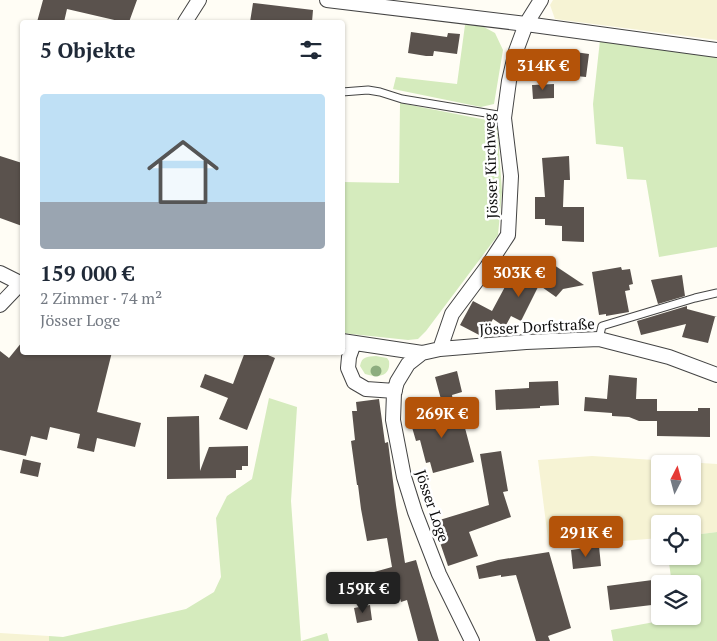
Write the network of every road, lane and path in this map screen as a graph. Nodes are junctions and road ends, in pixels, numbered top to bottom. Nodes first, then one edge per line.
1 (199, 0) edge
2 (327, 0) edge
3 (541, 0) edge
4 (186, 20) edge
5 (526, 24) junction
6 (717, 50) edge
7 (345, 92) edge
8 (504, 116) junction
9 (0, 273) edge
10 (20, 283) edge
11 (20, 285) edge
12 (717, 293) edge
13 (0, 305) edge
14 (598, 339) junction
15 (348, 342) edge
16 (440, 349) junction
17 (422, 353) junction
18 (717, 375) edge
19 (395, 391) junction
20 (472, 641) edge

1 - 4 street
2 - 5 street
3 - 5 street, Jösser Kirchweg
5 - 6 street
5 - 8 street, Jösser Kirchweg
7 - 8 lane
8 - 16 street, Jösser Kirchweg
9 - 10 street
11 - 13 street
12 - 14 lane
14 - 16 street, Jösser Dorfstraße
14 - 18 street, Jösser Dorfstraße
15 - 17 street, Jösser Dorfstraße
15 - 19 street, Jösser Dorfstraße
16 - 17 street, Jösser Dorfstraße
17 - 19 street, Jösser Loge
19 - 20 street, Jösser Loge

